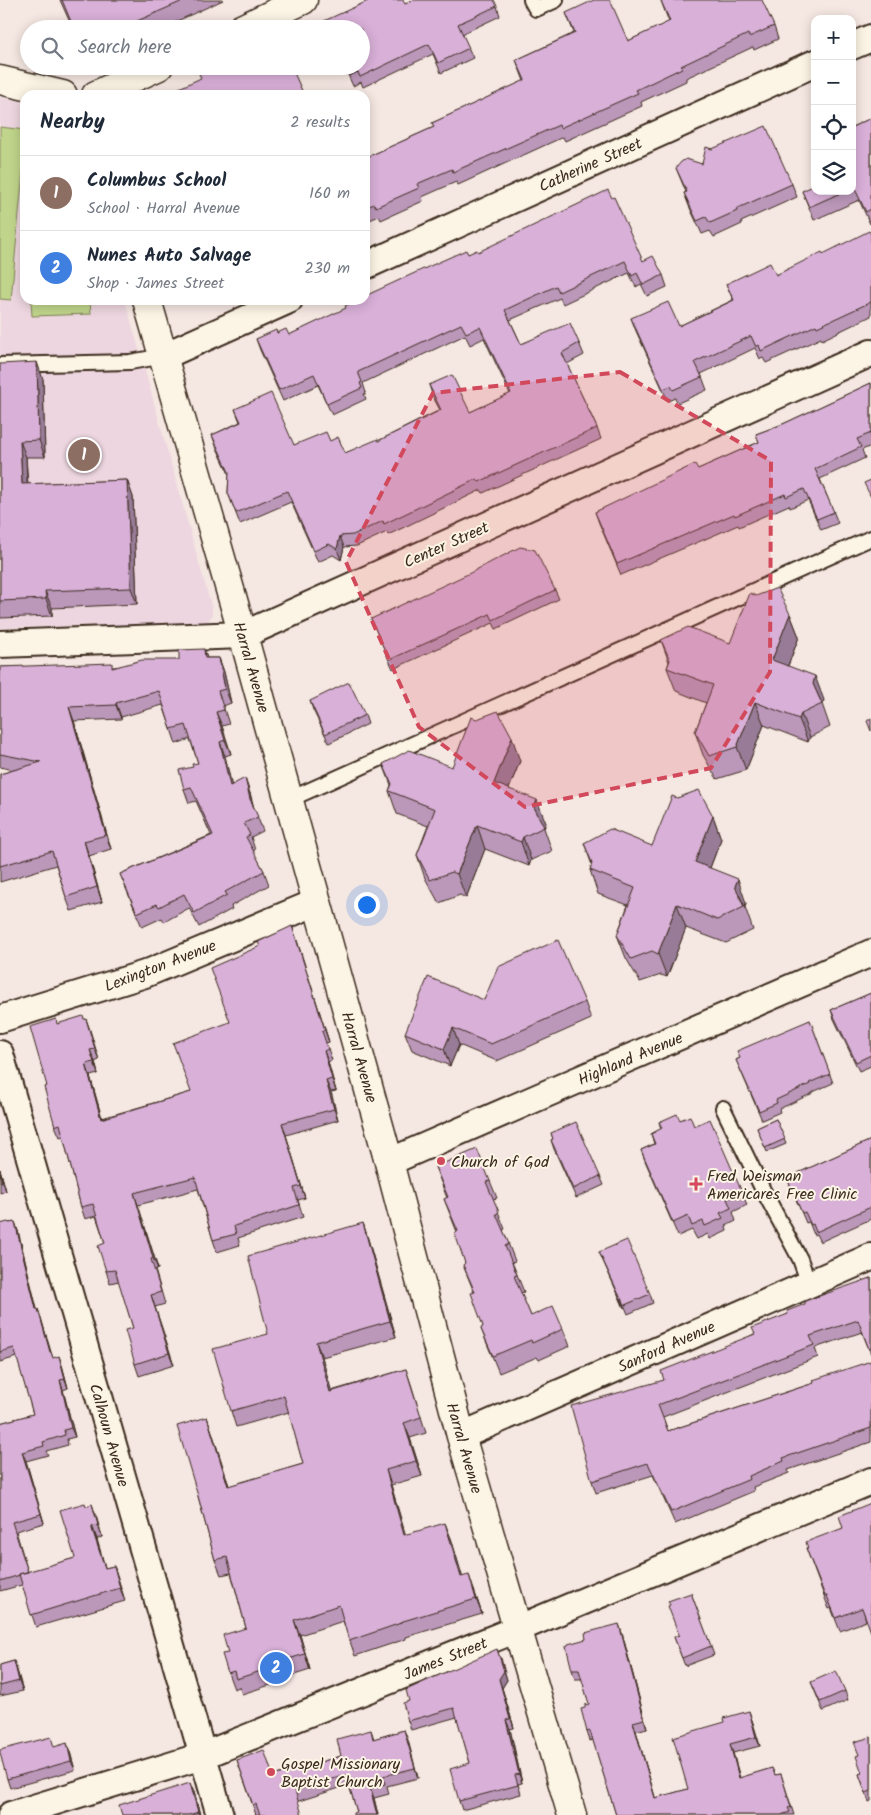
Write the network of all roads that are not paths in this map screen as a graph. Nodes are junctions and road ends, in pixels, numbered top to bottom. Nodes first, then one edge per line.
1 (303, 0) edge
2 (531, 0) edge
3 (556, 0) edge
4 (260, 20) edge
5 (871, 38) edge
6 (856, 44) edge
7 (811, 65) edge
8 (139, 75) edge
9 (0, 80) edge
10 (42, 90) edge
11 (107, 90) edge
12 (370, 264) edge
13 (149, 305) edge
14 (277, 305) edge
15 (871, 353) edge
16 (164, 356) junction
17 (0, 365) edge
18 (871, 538) edge
19 (243, 635) junction
20 (0, 644) edge
21 (288, 800) junction
22 (317, 902) junction
23 (871, 953) edge
24 (0, 1019) edge
25 (0, 1054) edge
26 (723, 1108) dead end
27 (389, 1162) junction
28 (871, 1257) edge
29 (809, 1284) junction
30 (461, 1436) junction
31 (871, 1481) edge
32 (517, 1628) junction
33 (202, 1756) junction
34 (11, 1815) edge
35 (220, 1815) edge
36 (572, 1815) edge

1 - 4 street
2 - 3 lane
5 - 6 street
7 - 12 street, Catherine Street
8 - 11 street
9 - 10 street
13 - 16 street, Harral Avenue
14 - 16 street
15 - 19 street, Center Street
16 - 17 lane
16 - 19 street, Harral Avenue
18 - 21 lane
19 - 20 street, Center Street
19 - 21 street, Harral Avenue
21 - 22 street, Harral Avenue
22 - 24 street, Lexington Avenue
22 - 27 street, Harral Avenue
23 - 27 street, Highland Avenue
25 - 33 street, Calhoun Avenue
26 - 29 lane
27 - 30 street, Harral Avenue
28 - 29 street, Sanford Avenue
29 - 30 street, Sanford Avenue
30 - 32 street, Harral Avenue
31 - 32 street, James Street
32 - 33 street, James Street
32 - 36 street, Harral Avenue
33 - 34 street, James Street
33 - 35 street, Calhoun Avenue

